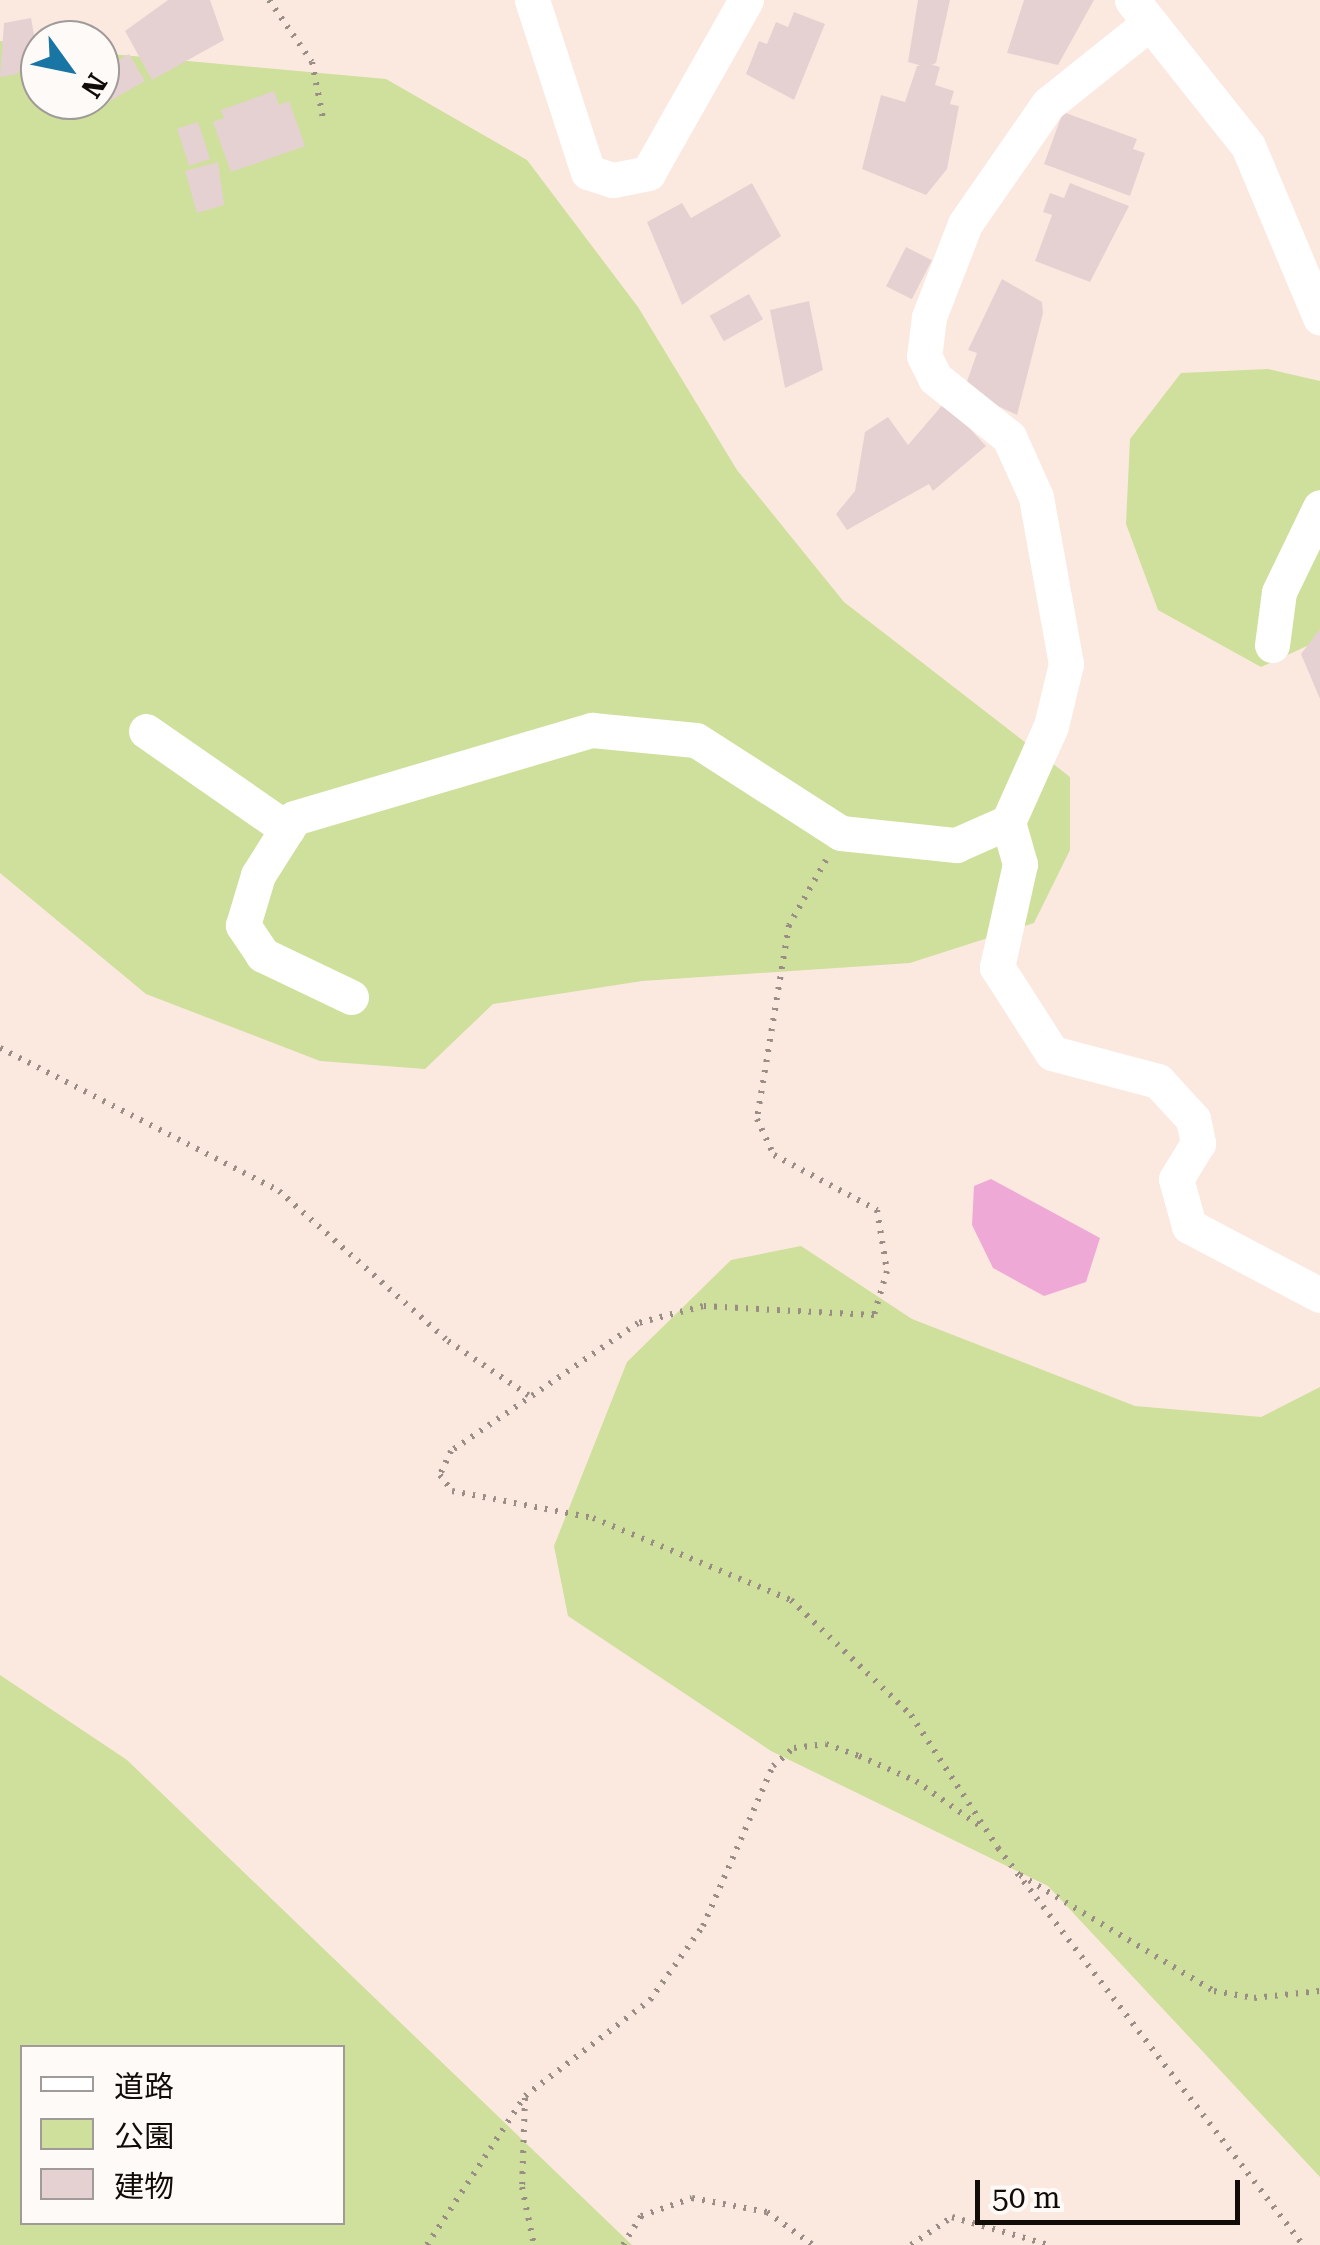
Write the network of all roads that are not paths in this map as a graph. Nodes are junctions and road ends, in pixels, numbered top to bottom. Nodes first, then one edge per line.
1 (532, 0) edge
2 (746, 0) edge
3 (1140, 12) edge
4 (1320, 317) edge
5 (1320, 506) edge
6 (1272, 646) dead end
7 (146, 731) dead end
8 (1008, 822) junction
9 (287, 829) junction
10 (351, 997) dead end
11 (1320, 1295) edge

1 - 2 street
3 - 4 street
3 - 8 street
5 - 6 street
7 - 9 street
8 - 9 street
8 - 11 street
9 - 10 street

